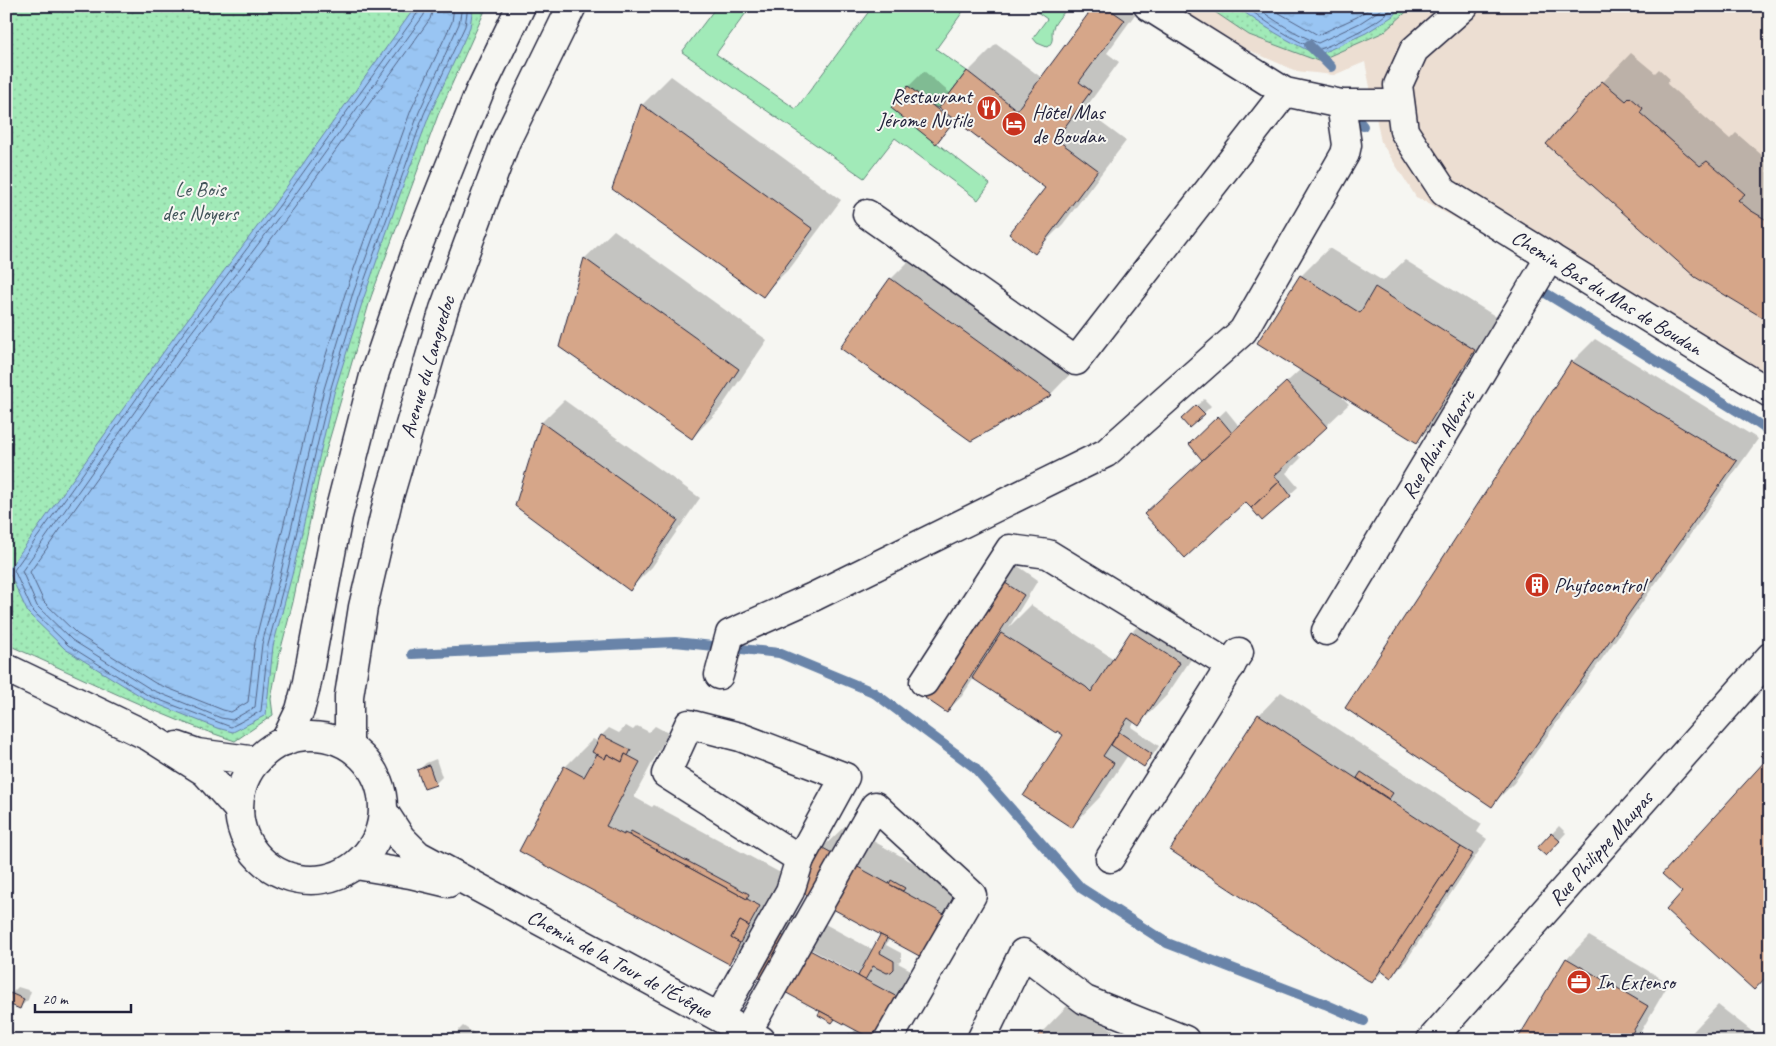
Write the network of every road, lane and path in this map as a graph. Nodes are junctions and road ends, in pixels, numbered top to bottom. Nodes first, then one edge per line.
1 (521, 6) edge
2 (572, 6) edge
3 (1148, 6) edge
4 (1464, 6) edge
5 (1285, 92) junction
6 (1341, 104) junction
7 (1400, 104) junction
8 (867, 214) dead end
9 (1550, 257) junction
10 (1770, 393) edge
11 (1326, 630) dead end
12 (1770, 657) edge
13 (6, 668) edge
14 (719, 675) dead end
15 (924, 682) dead end
16 (148, 736) junction
17 (285, 741) junction
18 (349, 746) junction
19 (257, 761) junction
20 (239, 810) junction
21 (384, 812) junction
22 (1110, 858) dead end
23 (800, 859) junction
24 (356, 865) junction
25 (504, 902) junction
26 (719, 1017) junction
27 (754, 1036) edge
28 (888, 1040) edge
29 (981, 1040) edge
30 (1185, 1040) edge
31 (1431, 1040) edge

1 - 17 street
2 - 18 street, Avenue du Languedoc
3 - 5 street
4 - 7 street
5 - 6 street
5 - 8 street
6 - 7 street
6 - 14 street
7 - 9 street, Chemin Bas du Mas de Boudan
9 - 10 street, Chemin Bas du Mas de Boudan
9 - 11 street, Rue Alain Albaric
12 - 31 street, Rue Philippe Maupas
13 - 16 street
15 - 22 street
16 - 19 street
16 - 20 street
17 - 18 street
17 - 19 street
18 - 21 street
19 - 20 street
20 - 24 street
21 - 24 street
21 - 25 street, Chemin de la Tour de l'Évêque
23 - 23 street
23 - 26 street
24 - 25 street, Chemin de la Tour de l'Évêque
25 - 26 street, Chemin de la Tour de l'Évêque
26 - 27 street, Chemin de la Tour de l'Évêque
27 - 28 street
29 - 30 street

